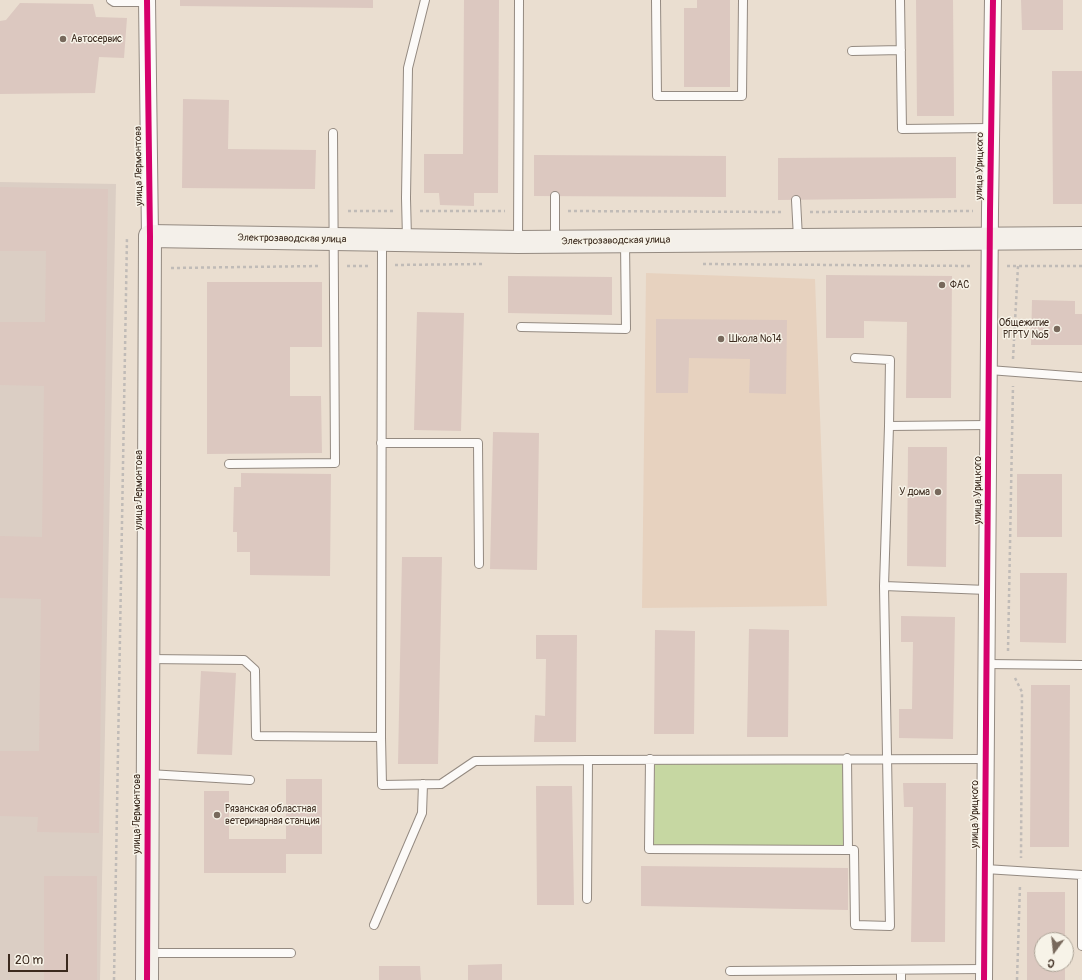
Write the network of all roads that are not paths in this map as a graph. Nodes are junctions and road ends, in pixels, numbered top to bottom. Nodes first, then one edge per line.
1 (111, 0) edge
2 (425, 0) edge
3 (519, 0) edge
4 (656, 0) edge
5 (743, 0) edge
6 (900, 0) edge
7 (993, 0) edge
8 (147, 1) edge
9 (901, 50) junction
10 (852, 51) dead end
11 (990, 128) junction
12 (333, 133) dead end
13 (555, 196) dead end
14 (796, 200) dead end
15 (150, 236) junction
16 (990, 238) junction
17 (1082, 238) edge
18 (334, 239) junction
19 (798, 239) junction
20 (382, 241) junction
21 (407, 241) junction
22 (625, 241) junction
23 (518, 242) junction
24 (555, 242) junction
25 (521, 327) dead end
26 (856, 358) dead end
27 (989, 370) junction
28 (1082, 377) edge
29 (988, 425) junction
30 (889, 426) junction
31 (381, 443) junction
32 (229, 464) dead end
33 (479, 564) dead end
34 (884, 586) junction
35 (987, 590) junction
36 (147, 659) junction
37 (986, 664) junction
38 (1082, 665) edge
39 (381, 737) junction
40 (846, 758) junction
41 (885, 758) junction
42 (650, 759) junction
43 (986, 759) junction
44 (588, 760) junction
45 (147, 774) junction
46 (250, 780) dead end
47 (423, 784) junction
48 (848, 850) junction
49 (985, 869) junction
50 (1082, 873) edge
51 (587, 899) dead end
52 (374, 925) dead end
53 (1082, 946) edge
54 (147, 953) junction
55 (291, 953) dead end
56 (901, 970) junction
57 (730, 971) dead end
58 (984, 975) edge
59 (146, 980) edge
60 (901, 980) edge

1 - 8 lane
2 - 21 lane
3 - 23 lane
4 - 5 lane
6 - 9 lane
7 - 11 street, улица Урицкого
8 - 15 street, улица Лермонтова
9 - 10 lane
9 - 11 lane
11 - 16 street, улица Урицкого
12 - 18 lane
13 - 24 lane
14 - 19 lane
15 - 18 street, Электрозаводская улица
15 - 36 street, улица Лермонтова
16 - 17 street, Электрозаводская улица
16 - 19 street, Электрозаводская улица
16 - 27 street, улица Урицкого
18 - 20 street, Электрозаводская улица
18 - 32 lane
19 - 22 street, Электрозаводская улица
20 - 21 street, Электрозаводская улица
20 - 31 lane
21 - 23 street, Электрозаводская улица
22 - 24 street, Электрозаводская улица
22 - 25 lane
23 - 24 street, Электрозаводская улица
26 - 30 lane
27 - 28 lane
27 - 29 street, улица Урицкого
29 - 30 lane
29 - 35 street, улица Урицкого
30 - 34 lane
31 - 33 lane
31 - 39 lane
34 - 35 lane
34 - 41 lane
35 - 37 street, улица Урицкого
36 - 39 lane
36 - 45 street, улица Лермонтова
37 - 38 lane
37 - 43 street, улица Урицкого
39 - 47 lane
40 - 41 lane
40 - 42 lane
40 - 48 lane
41 - 43 lane
41 - 48 lane
42 - 44 lane
42 - 48 lane
43 - 49 street, улица Урицкого
44 - 47 lane
44 - 51 lane
45 - 46 lane
45 - 54 street, улица Лермонтова
47 - 52 lane
49 - 50 lane
49 - 58 street, улица Урицкого
50 - 53 lane
54 - 55 lane
54 - 59 street, улица Лермонтова
56 - 57 lane
56 - 58 lane
56 - 60 lane

